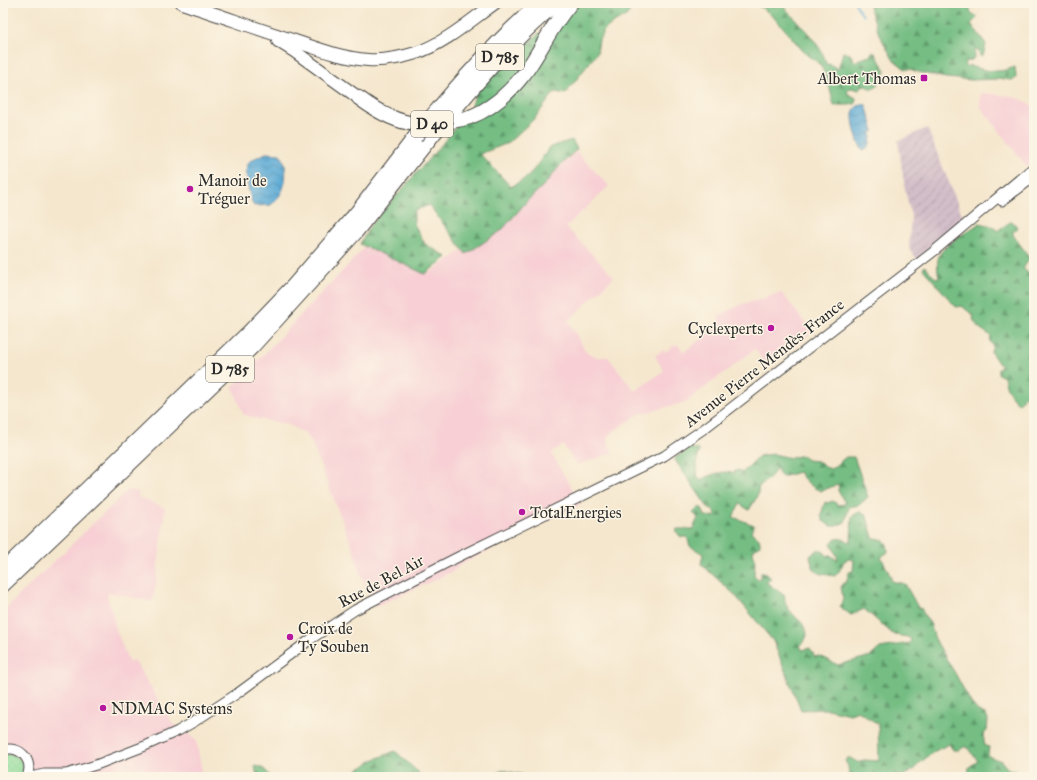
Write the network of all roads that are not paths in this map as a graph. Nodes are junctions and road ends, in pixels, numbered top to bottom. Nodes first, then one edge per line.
1 (182, 3) edge
2 (495, 3) edge
3 (540, 3) edge
4 (557, 3) edge
5 (571, 3) edge
6 (256, 29) junction
7 (359, 98) joint
8 (1034, 167) edge
9 (1034, 177) edge
10 (946, 241) junction
11 (589, 493) joint
12 (3, 570) edge
13 (3, 585) edge
14 (3, 750) edge
15 (29, 766) junction
16 (44, 774) junction
17 (27, 777) edge
18 (31, 777) edge

1 - 6 main road, D 40
2 - 6 main road, D 40
3 - 12 highway, D 785, bridge
4 - 13 highway, D 785, bridge
5 - 7 highway, D 40
6 - 7 main road, D 40
8 - 10 street, Avenue Pierre Mendès-France
9 - 10 street, Avenue Pierre Mendès-France
10 - 11 street, Avenue Pierre Mendès-France
11 - 16 street, Rue de Bel Air
14 - 15 street
15 - 16 street, Rue de Bel Air
15 - 17 street
16 - 18 street, Rue de Bel Air

